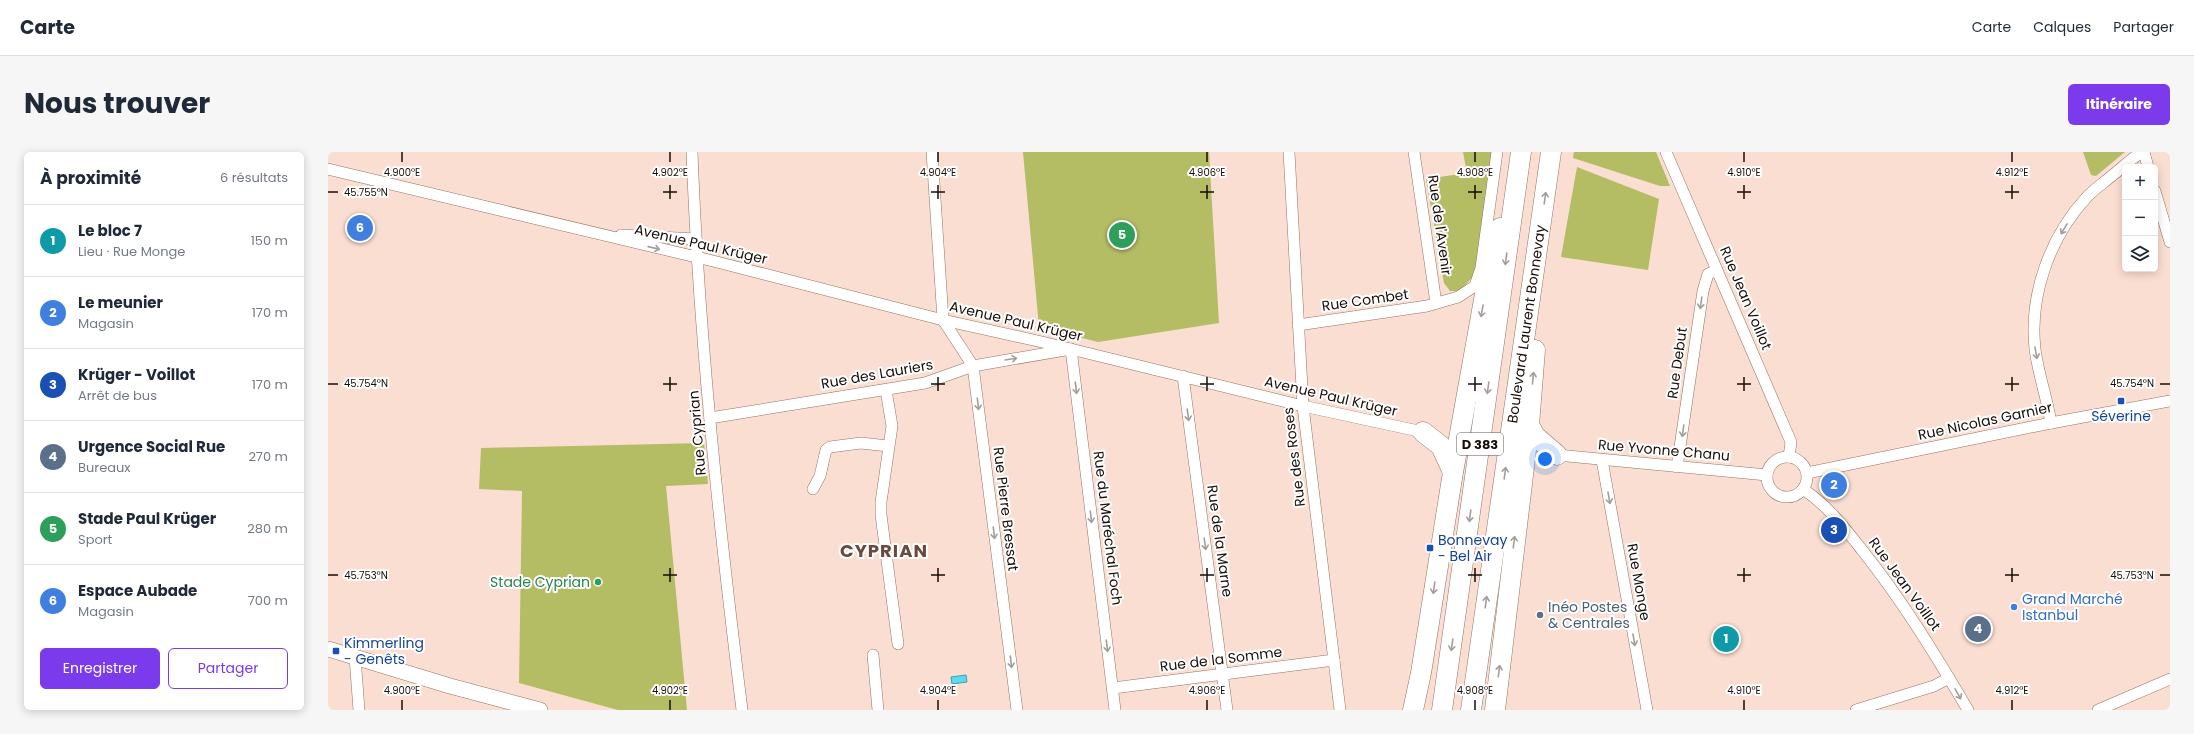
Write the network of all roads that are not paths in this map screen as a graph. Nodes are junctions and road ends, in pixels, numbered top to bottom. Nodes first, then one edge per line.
1 (692, 152) edge
2 (932, 152) edge
3 (1289, 152) edge
4 (1414, 152) edge
5 (1497, 152) edge
6 (1521, 152) edge
7 (1552, 152) edge
8 (1666, 152) edge
9 (2143, 152) edge
10 (2147, 164) edge
11 (328, 169) edge
12 (1517, 179) junction
13 (2158, 200) edge
14 (603, 234) junction
15 (1539, 237) junction
16 (696, 239) junction
17 (2170, 242) edge
18 (697, 257) junction
19 (1717, 270) junction
20 (1436, 303) junction
21 (943, 320) junction
22 (1298, 324) junction
23 (1071, 349) junction
24 (973, 366) junction
25 (1183, 376) junction
26 (886, 390) junction
27 (2170, 401) edge
28 (1303, 406) junction
29 (1464, 413) junction
30 (710, 418) junction
31 (2051, 423) junction
32 (1529, 425) junction
33 (1423, 432) junction
34 (888, 446) junction
35 (1557, 455) junction
36 (1789, 457) junction
37 (1602, 460) junction
38 (1678, 467) junction
39 (1453, 472) junction
40 (1522, 472) junction
41 (1807, 473) junction
42 (1767, 475) junction
43 (812, 489) dead end
44 (1803, 489) junction
45 (898, 644) dead end
46 (328, 649) edge
47 (874, 655) dead end
48 (355, 657) junction
49 (1334, 660) junction
50 (1223, 674) junction
51 (1949, 678) junction
52 (2170, 679) edge
53 (1113, 688) junction
54 (1882, 706) edge
55 (359, 710) edge
56 (540, 710) edge
57 (742, 710) edge
58 (878, 710) edge
59 (1017, 710) edge
60 (1116, 710) edge
61 (1227, 710) edge
62 (1340, 710) edge
63 (1413, 710) edge
64 (1442, 710) edge
65 (1470, 710) edge
66 (1495, 710) edge
67 (1647, 710) edge
68 (1856, 710) edge
69 (1968, 710) edge
70 (2098, 710) edge

1 - 16 street, Rue Cyprian
2 - 21 street
3 - 22 street, Rue des Roses
4 - 20 street, Rue de l'Avenir
5 - 20 street, Rue Combet
6 - 12 highway, Boulevard Laurent Bonnevay / D 383
15 -> 7 highway, Boulevard Laurent Bonnevay / D 383
8 - 19 street, Rue Jean Voillot
9 - 10 street
9 -> 31 street
11 - 14 street, Avenue Paul Krüger
12 -> 29 highway
12 -> 64 highway, Boulevard Laurent Bonnevay / D 383
13 - 17 street
14 - 16 street, Avenue Paul Krüger
14 -> 18 street, Avenue Paul Krüger
32 -> 15 highway
65 -> 15 highway, Boulevard Laurent Bonnevay / D 383
16 - 18 street, Rue Cyprian
18 - 21 street, Avenue Paul Krüger
18 - 30 street, Rue Cyprian
19 - 36 street, Rue Jean Voillot
19 -> 38 street, Rue Debut
20 - 22 street, Rue Combet
21 - 23 street, Avenue Paul Krüger
21 - 24 street, Rue Pierre Bressat
22 - 28 street, Rue des Roses
24 -> 23 street, Rue des Lauriers
23 - 25 street, Avenue Paul Krüger
23 -> 53 street, Rue du Maréchal Foch
24 - 26 street, Rue des Lauriers
24 -> 59 street, Rue Pierre Bressat
25 - 28 street, Avenue Paul Krüger
25 -> 50 street, Rue de la Marne
26 - 30 street, Rue des Lauriers
26 - 34 street
27 - 31 street, Rue Nicolas Garnier
28 - 33 street, Avenue Paul Krüger
28 - 49 street, Rue des Roses
29 - 33 highway
29 - 39 highway
30 - 57 street, Rue Cyprian
31 - 41 street, Rue Nicolas Garnier
32 - 35 highway
32 - 40 highway
33 - 39 highway
34 - 43 street
34 - 45 street
35 - 37 street, Rue Yvonne Chanu
35 - 40 highway
36 - 41 street
36 - 42 street
37 - 38 street, Rue Yvonne Chanu
37 -> 67 street, Rue Monge
38 - 42 street, Rue Yvonne Chanu
39 -> 63 highway
66 -> 40 highway
41 - 44 street
42 - 44 street
44 - 51 street, Rue Jean Voillot
46 - 48 main road
47 - 58 street
48 - 55 street
48 - 56 main road
49 - 50 street, Rue de la Somme
49 - 62 street, Rue des Roses
50 - 53 street, Rue de la Somme
50 - 61 street, Rue de la Marne
51 - 54 street
51 -> 69 street, Rue Jean Voillot
52 - 70 street
53 - 60 street, Rue du Maréchal Foch
54 - 68 street

